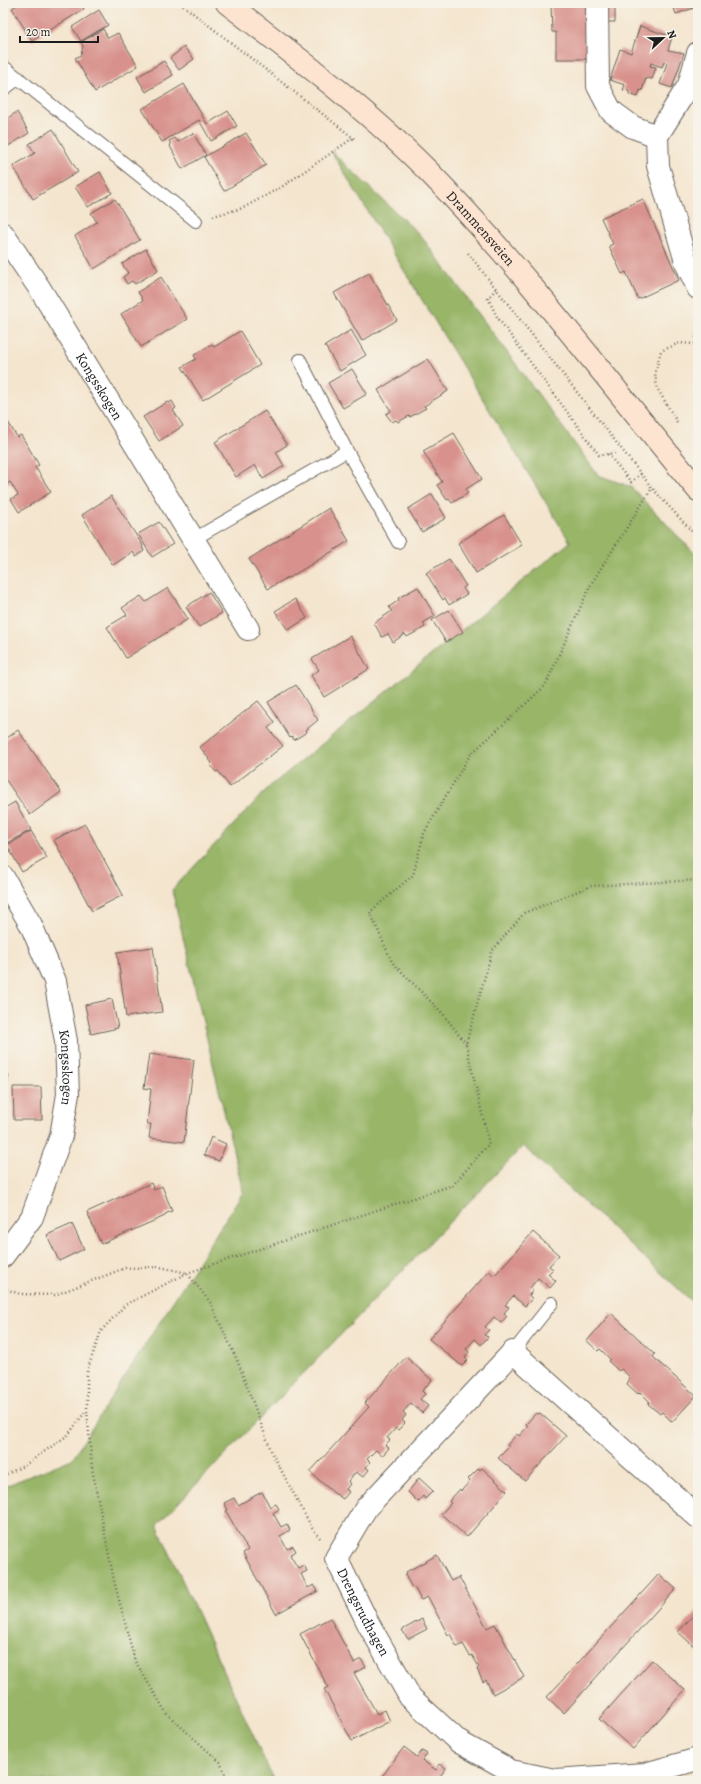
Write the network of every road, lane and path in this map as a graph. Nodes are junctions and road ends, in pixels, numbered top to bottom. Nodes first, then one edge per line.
1 (180, 3) edge
2 (227, 3) edge
3 (597, 3) edge
4 (698, 53) edge
5 (3, 66) edge
6 (19, 78) junction
7 (3, 90) edge
8 (657, 136) junction
9 (353, 138) junction
10 (360, 143) dead end
11 (196, 221) joint
12 (3, 234) edge
13 (467, 252) dead end
14 (698, 288) edge
15 (496, 289) junction
16 (698, 321) edge
17 (696, 344) junction
18 (300, 360) dead end
19 (698, 366) edge
20 (672, 415) dead end
21 (348, 450) junction
22 (615, 453) dead end
23 (608, 454) junction
24 (641, 474) junction
25 (652, 488) junction
26 (698, 490) edge
27 (698, 538) edge
28 (194, 539) junction
29 (398, 542) dead end
30 (248, 629) dead end
31 (3, 877) edge
32 (698, 880) edge
33 (466, 1044) junction
34 (3, 1256) edge
35 (187, 1273) junction
36 (3, 1288) edge
37 (552, 1303) dead end
38 (513, 1352) junction
39 (87, 1410) junction
40 (3, 1476) edge
41 (698, 1517) edge
42 (336, 1558) junction
43 (698, 1759) edge
44 (228, 1781) edge

1 - 9 path
2 - 26 main road, Drammensveien
3 - 8 street
4 - 8 street
5 - 6 lane
6 - 7 lane
6 - 11 lane
8 - 14 street
9 - 10 path
9 - 11 path
12 - 28 street, Kongsskogen
13 - 15 path
15 - 23 path
15 - 24 path
16 - 17 path
17 - 19 path
17 - 20 path
18 - 21 lane
21 - 28 lane
21 - 29 lane
22 - 23 path
23 - 24 path
24 - 25 path
25 - 27 path
25 - 33 path
28 - 30 street, Kongsskogen
31 - 34 street, Kongsskogen
32 - 33 path
33 - 35 path
35 - 36 path
35 - 39 path
35 - 42 path
37 - 38 lane
38 - 41 street
38 - 42 street, Drengsrudhagen
39 - 40 path
39 - 44 path
42 - 43 street, Drengsrudhagen

